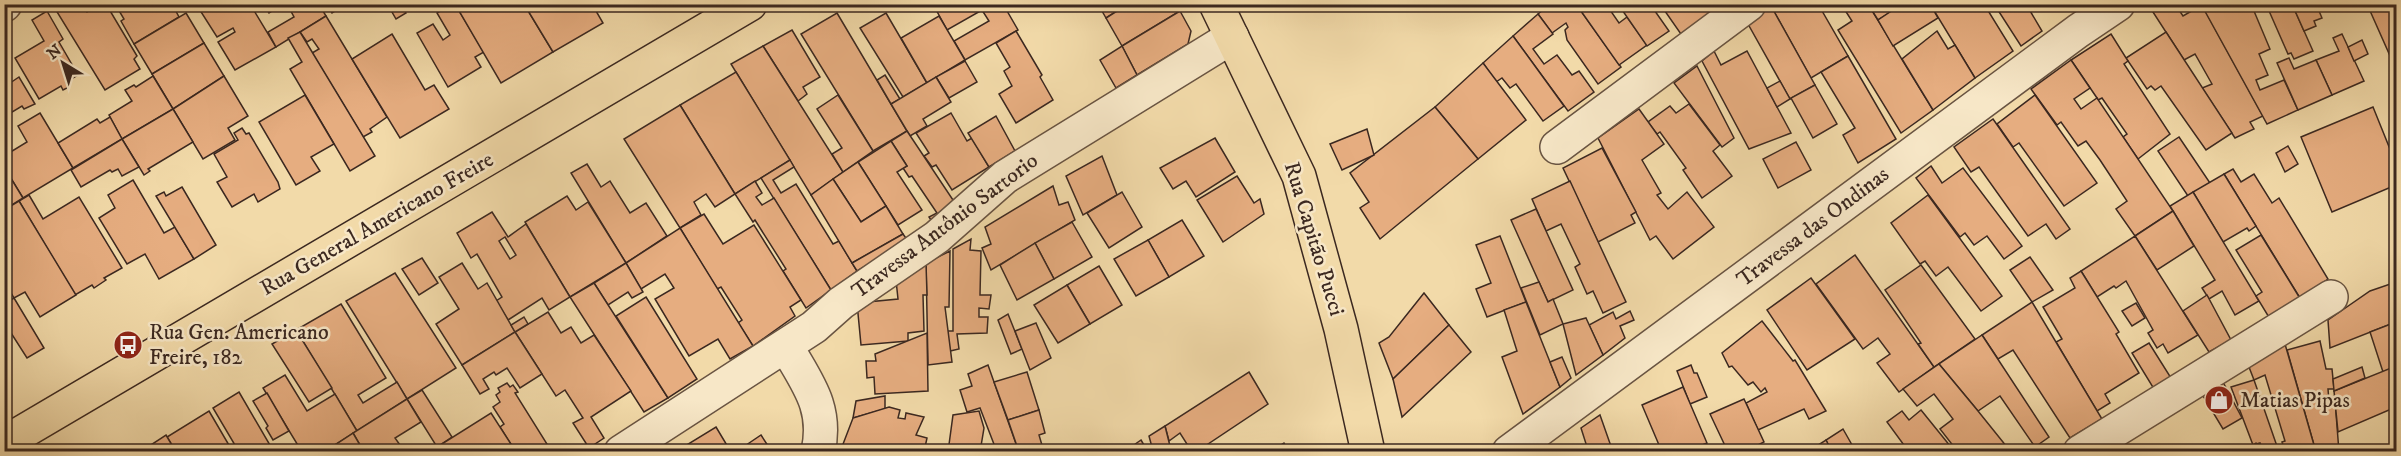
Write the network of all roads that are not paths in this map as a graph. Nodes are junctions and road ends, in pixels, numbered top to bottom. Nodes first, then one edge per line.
1 (750, 4) edge
2 (1216, 4) edge
3 (1749, 4) edge
4 (2118, 4) edge
5 (1232, 37) junction
6 (1557, 147) dead end
7 (2331, 297) dead end
8 (786, 346) junction
9 (4, 443) edge
10 (621, 452) edge
11 (818, 452) edge
12 (1368, 452) edge
13 (1509, 452) edge
14 (2080, 452) edge

1 - 9 main road, Rua General Americano Freire
2 - 5 main road, Rua Capitão Pucci
3 - 6 street
4 - 13 street, Travessa das Ondinas
5 - 8 street, Travessa Antônio Sartorio
5 - 12 main road, Rua Capitão Pucci
7 - 14 street
8 - 10 street, Travessa Antônio Sartorio
8 - 11 street

